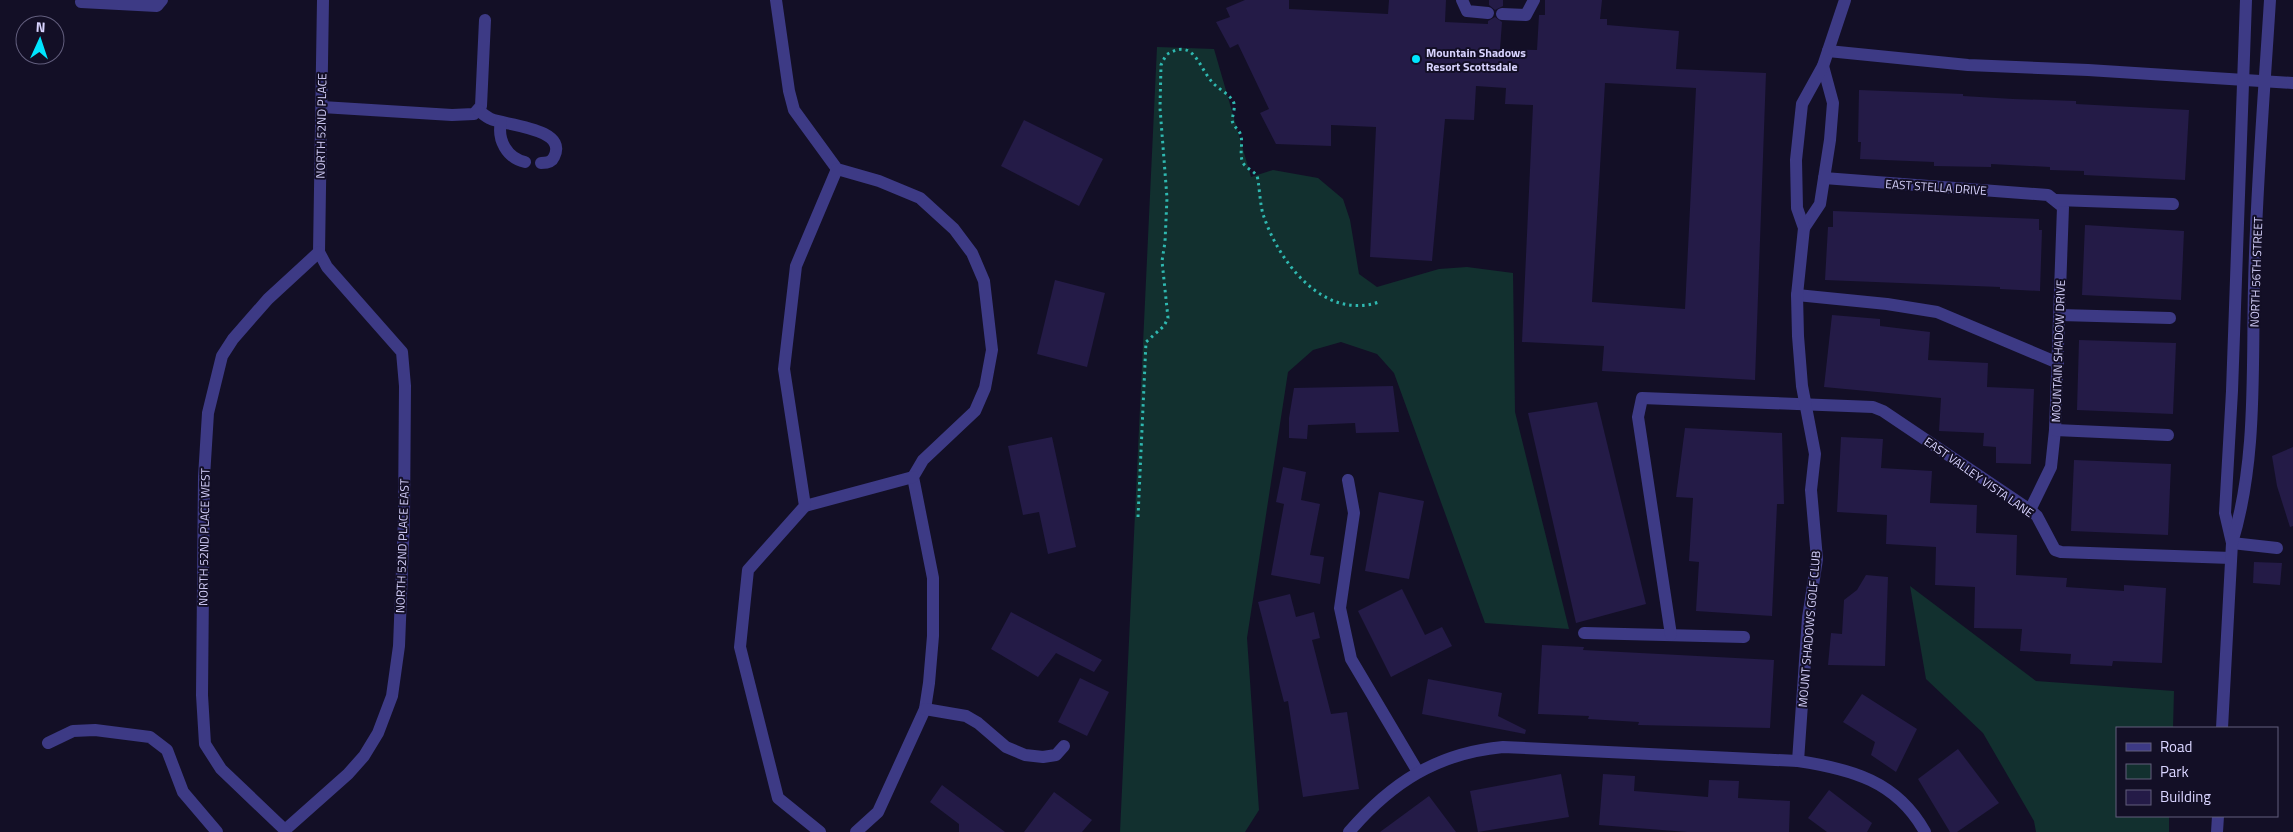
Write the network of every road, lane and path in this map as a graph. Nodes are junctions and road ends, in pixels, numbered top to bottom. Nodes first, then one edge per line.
1 (162, 0) edge
2 (323, 0) edge
3 (776, 0) edge
4 (1462, 0) edge
5 (1534, 0) edge
6 (1845, 0) edge
7 (2246, 0) edge
8 (2270, 0) edge
9 (81, 2) dead end
10 (1488, 13) dead end
11 (1502, 14) dead end
12 (485, 20) dead end
13 (1828, 51) junction
14 (1823, 66) junction
15 (2243, 81) junction
16 (2265, 83) junction
17 (2293, 83) edge
18 (322, 107) junction
19 (478, 110) junction
20 (501, 122) junction
21 (525, 162) dead end
22 (541, 163) dead end
23 (836, 169) junction
24 (1824, 178) junction
25 (2052, 197) junction
26 (2173, 204) dead end
27 (1804, 228) junction
28 (319, 252) junction
29 (1797, 295) junction
30 (1378, 302) dead end
31 (2060, 315) junction
32 (2170, 318) dead end
33 (2058, 363) junction
34 (1806, 403) junction
35 (2055, 430) junction
36 (2168, 435) dead end
37 (913, 477) junction
38 (1348, 480) dead end
39 (805, 506) junction
40 (2030, 510) junction
41 (1138, 517) dead end
42 (2232, 543) junction
43 (2277, 548) dead end
44 (2231, 558) junction
45 (1584, 633) dead end
46 (1671, 635) junction
47 (1744, 637) dead end
48 (925, 709) junction
49 (2222, 727) edge
50 (48, 742) dead end
51 (1064, 746) dead end
52 (1798, 761) junction
53 (1418, 772) junction
54 (2218, 817) edge
55 (284, 831) edge
56 (217, 832) edge
57 (820, 832) edge
58 (856, 832) edge
59 (1349, 832) edge
60 (1925, 832) edge
61 (2217, 832) edge

1 - 9 street
2 - 18 street, NORTH 52ND PLACE
3 - 23 street
4 - 10 street
5 - 11 street
6 - 13 street
7 - 15 street, NORTH 56TH STREET
8 - 16 street, NORTH 56TH STREET
12 - 19 street
13 - 14 street
13 - 15 street
14 - 24 street
14 - 27 street
15 - 16 street
15 - 42 street, NORTH 56TH STREET
16 - 17 street
16 - 42 street, NORTH 56TH STREET
18 - 19 street
18 - 28 street, NORTH 52ND PLACE
19 - 20 street
20 - 21 street
20 - 22 street
23 - 37 street
23 - 39 street
24 - 25 street, EAST STELLA DRIVE
24 - 27 street
25 - 26 street, EAST STELLA DRIVE
25 - 31 street, MOUNTAIN SHADOW DRIVE
27 - 29 street, MOUNT SHADOWS GOLF CLUB
28 - 55 street, NORTH 52ND PLACE WEST
28 - 55 street, NORTH 52ND PLACE EAST
29 - 33 street
29 - 34 street, MOUNT SHADOWS GOLF CLUB
30 - 41 path
31 - 32 street
31 - 33 street, MOUNTAIN SHADOW DRIVE
33 - 35 street, MOUNTAIN SHADOW DRIVE
34 - 40 street, EAST VALLEY VISTA LANE
34 - 46 street, EAST VALLEY VISTA LANE
34 - 52 street, MOUNT SHADOWS GOLF CLUB
35 - 36 street
35 - 40 street, MOUNTAIN SHADOW DRIVE
37 - 39 street
37 - 48 street
38 - 53 street
39 - 57 street
40 - 44 street, EAST VALLEY VISTA LANE
42 - 43 street
42 - 44 street, NORTH 56TH STREET
44 - 49 street, NORTH 56TH STREET
45 - 46 street
46 - 47 street
48 - 51 street
48 - 58 street
50 - 56 street
52 - 53 street
52 - 60 street
53 - 59 street
54 - 61 street

